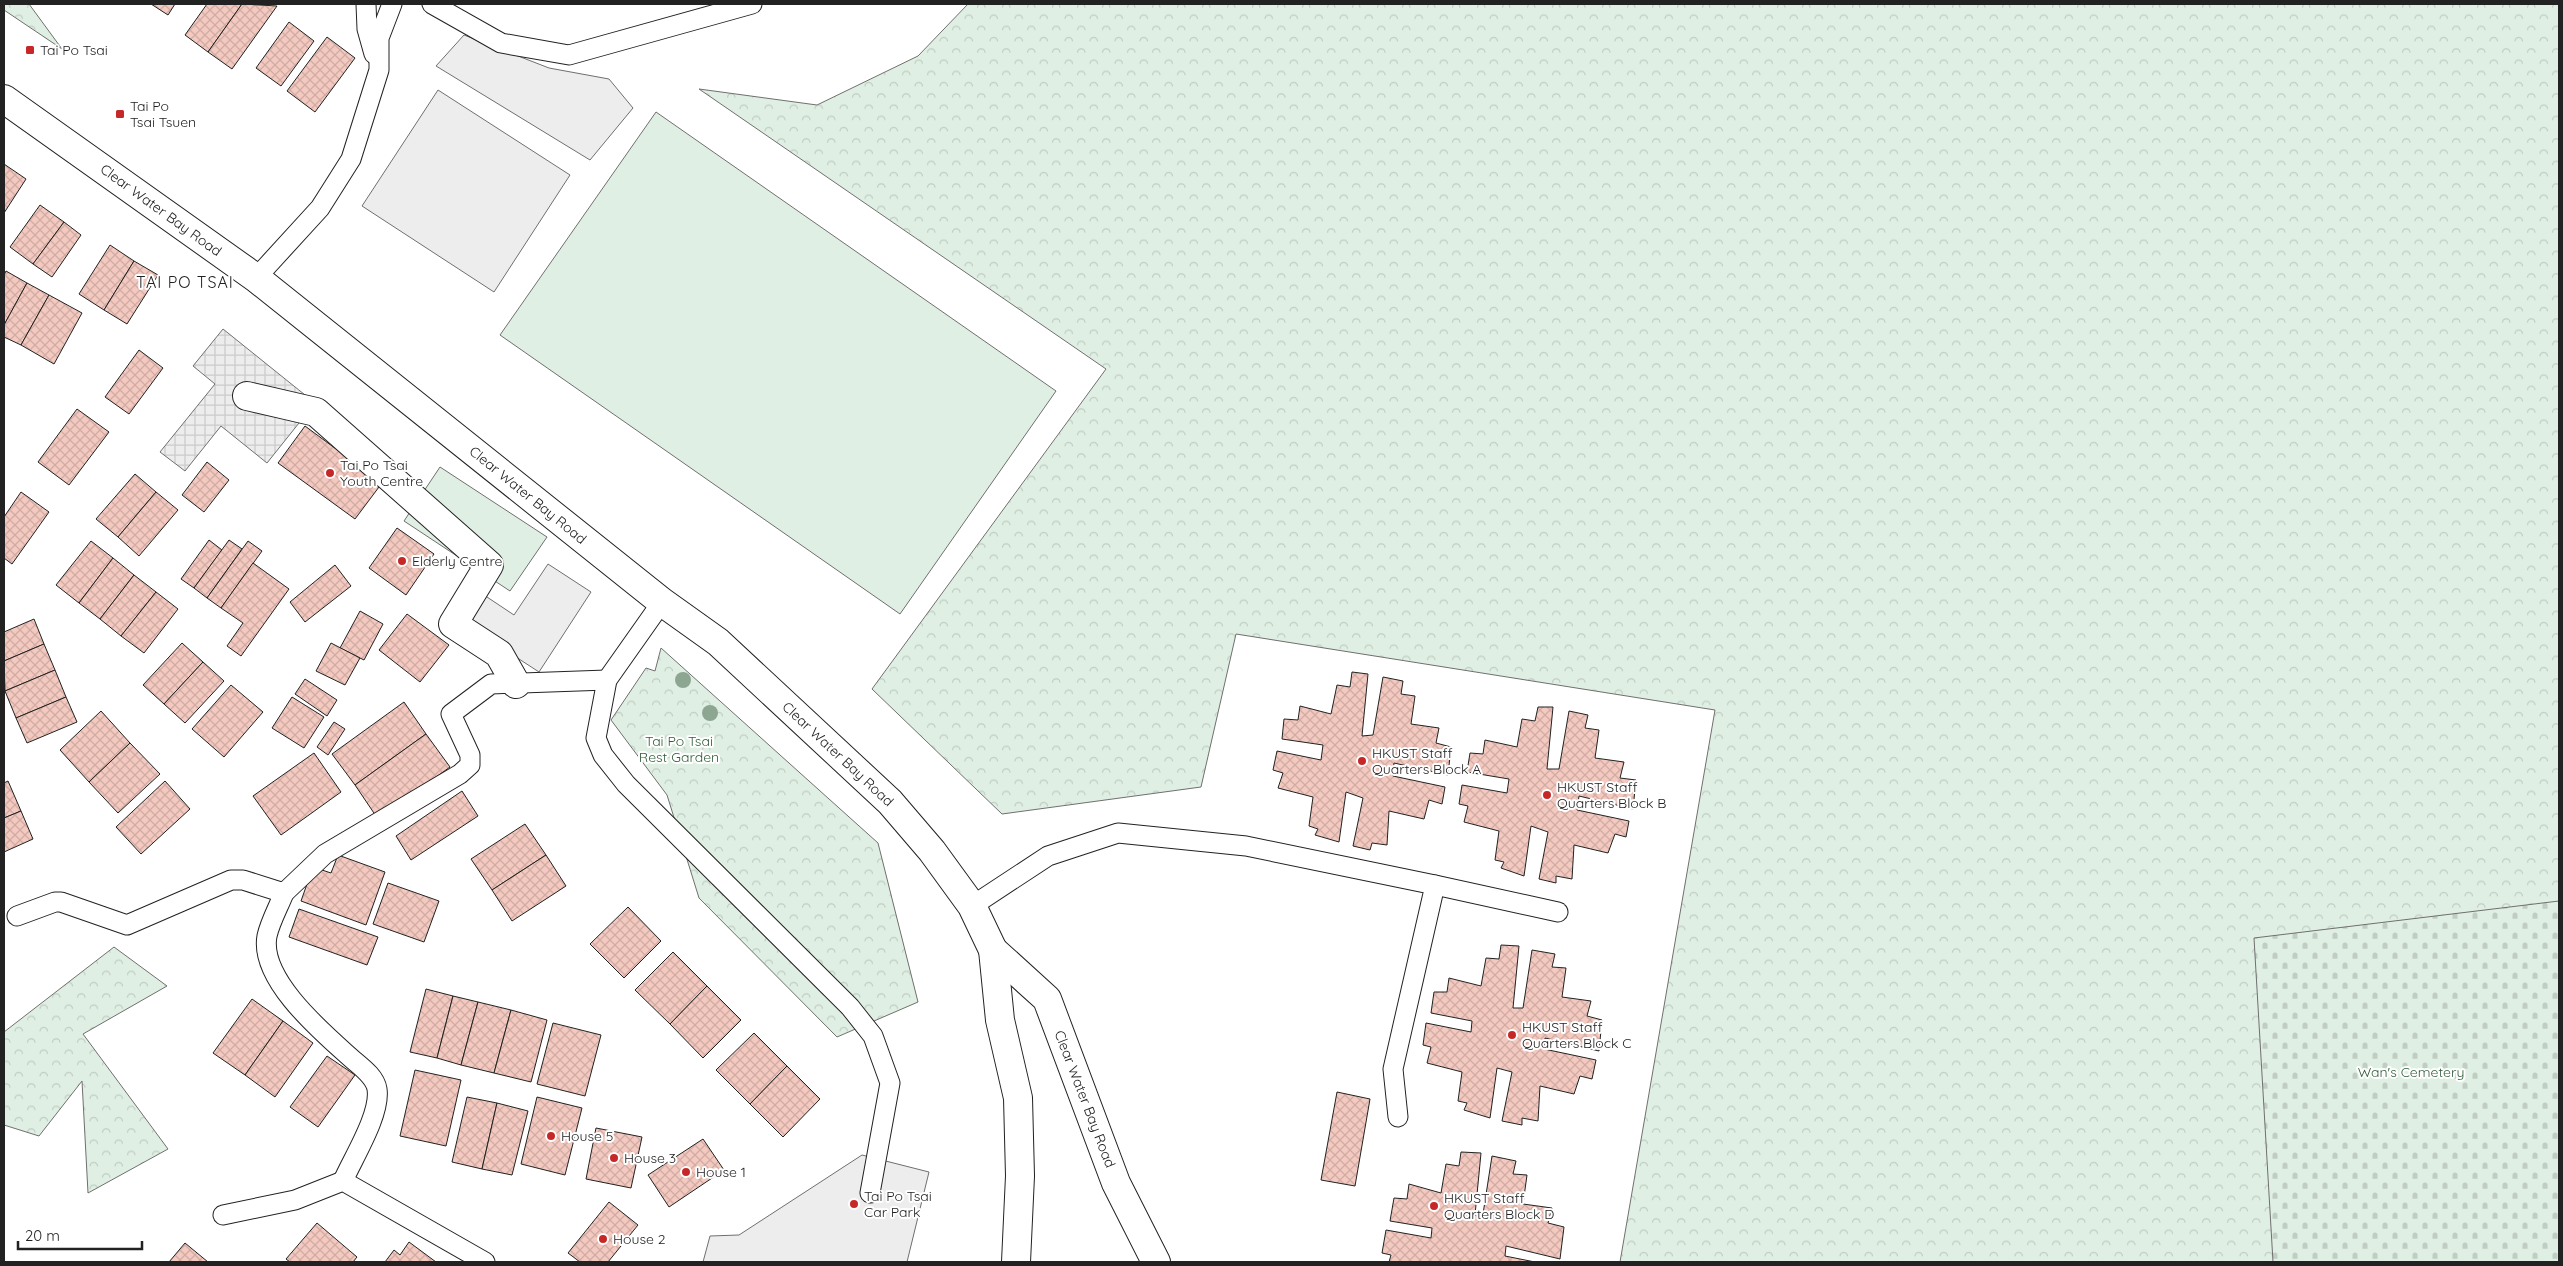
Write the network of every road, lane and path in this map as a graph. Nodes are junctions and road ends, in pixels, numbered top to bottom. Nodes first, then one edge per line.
1 (366, 4) edge
2 (392, 4) edge
3 (432, 4) edge
4 (752, 4) edge
5 (378, 70) junction
6 (4, 100) edge
7 (256, 278) junction
8 (247, 396) dead end
9 (662, 602) junction
10 (607, 680) junction
11 (516, 684) junction
12 (1436, 885) junction
13 (284, 893) junction
14 (972, 906) junction
15 (1558, 912) dead end
16 (17, 916) dead end
17 (993, 950) junction
18 (1398, 1117) dead end
19 (343, 1181) junction
20 (870, 1193) dead end
21 (223, 1215) dead end
22 (485, 1262) edge
23 (1016, 1262) edge
24 (1156, 1262) edge

1 - 5 lane
2 - 5 lane
3 - 4 lane
5 - 7 lane
6 - 7 main road, Clear Water Bay Road
7 - 9 main road, Clear Water Bay Road
8 - 11 main road
9 - 10 lane
9 - 14 main road, Clear Water Bay Road
10 - 11 lane
10 - 20 lane
11 - 13 lane
12 - 14 lane
12 - 15 lane
12 - 18 lane
13 - 16 lane
13 - 19 lane
14 - 17 main road, Clear Water Bay Road
17 - 23 main road, Clear Water Bay Road
17 - 24 main road, Clear Water Bay Road
19 - 21 lane
19 - 22 lane

